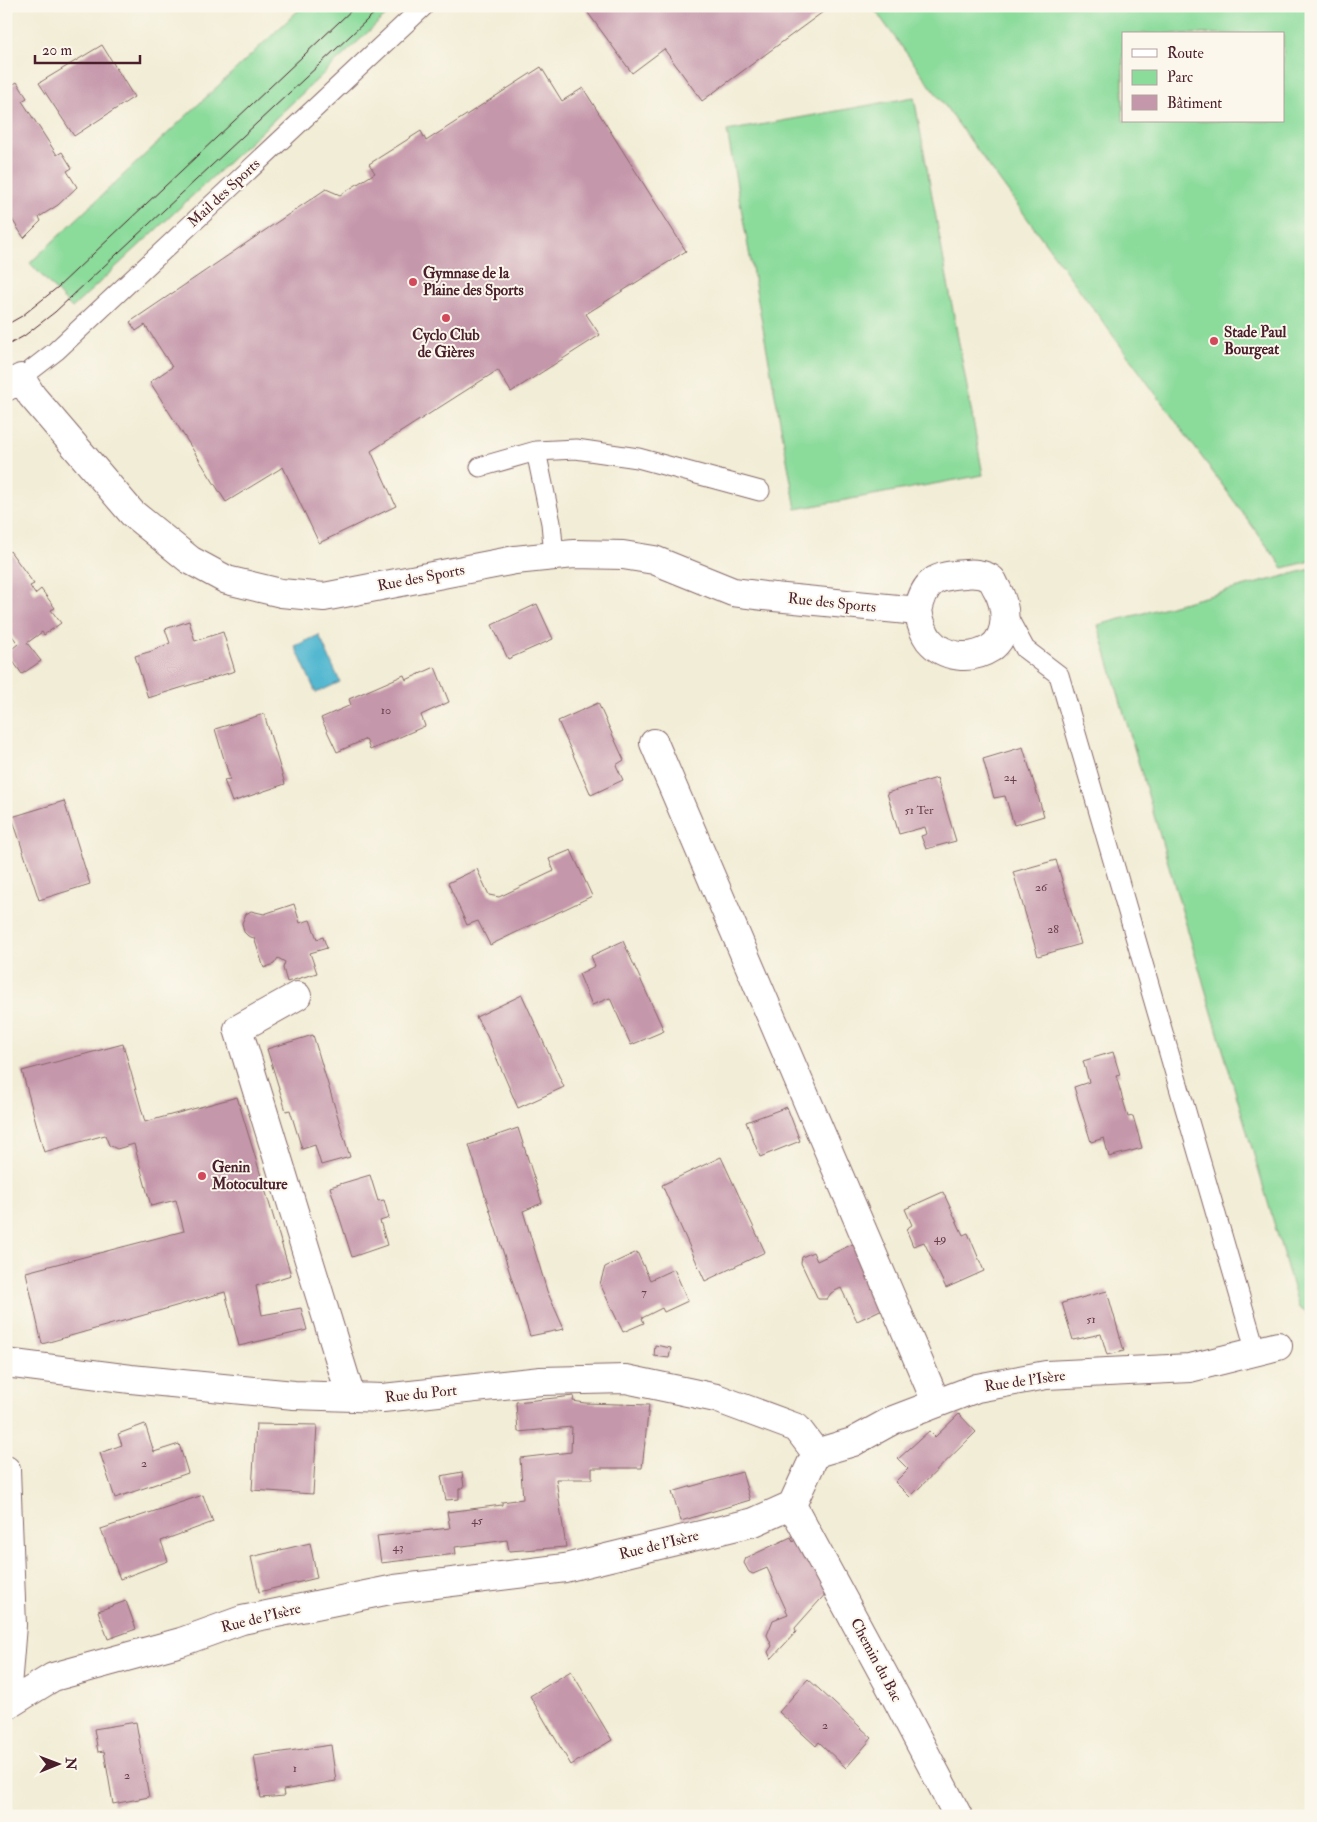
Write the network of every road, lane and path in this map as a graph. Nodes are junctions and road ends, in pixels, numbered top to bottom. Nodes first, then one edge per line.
1 (424, 6) edge
2 (14, 383) edge
3 (536, 451) junction
4 (480, 467) dead end
5 (760, 491) dead end
6 (554, 556) junction
7 (918, 611) junction
8 (1004, 611) junction
9 (654, 742) dead end
10 (296, 996) dead end
11 (1267, 1349) joint
12 (6, 1363) edge
13 (351, 1397) junction
14 (936, 1402) junction
15 (816, 1453) junction
16 (6, 1470) edge
17 (792, 1505) junction
18 (6, 1699) edge
19 (6, 1706) edge
20 (958, 1816) edge

1 - 2 lane, Mail des Sports
2 - 6 street, Rue des Sports
3 - 4 lane
3 - 5 lane
3 - 6 lane
6 - 7 street, Rue des Sports
7 - 8 street
7 - 8 street
8 - 11 lane
9 - 14 street
10 - 13 street
11 - 14 street, Rue de l'Isère
12 - 13 street, Rue du Port
13 - 15 street, Rue du Port
14 - 15 street, Rue de l'Isère
15 - 17 street
16 - 18 street
17 - 19 street, Rue de l'Isère
17 - 20 street, Chemin du Bac

